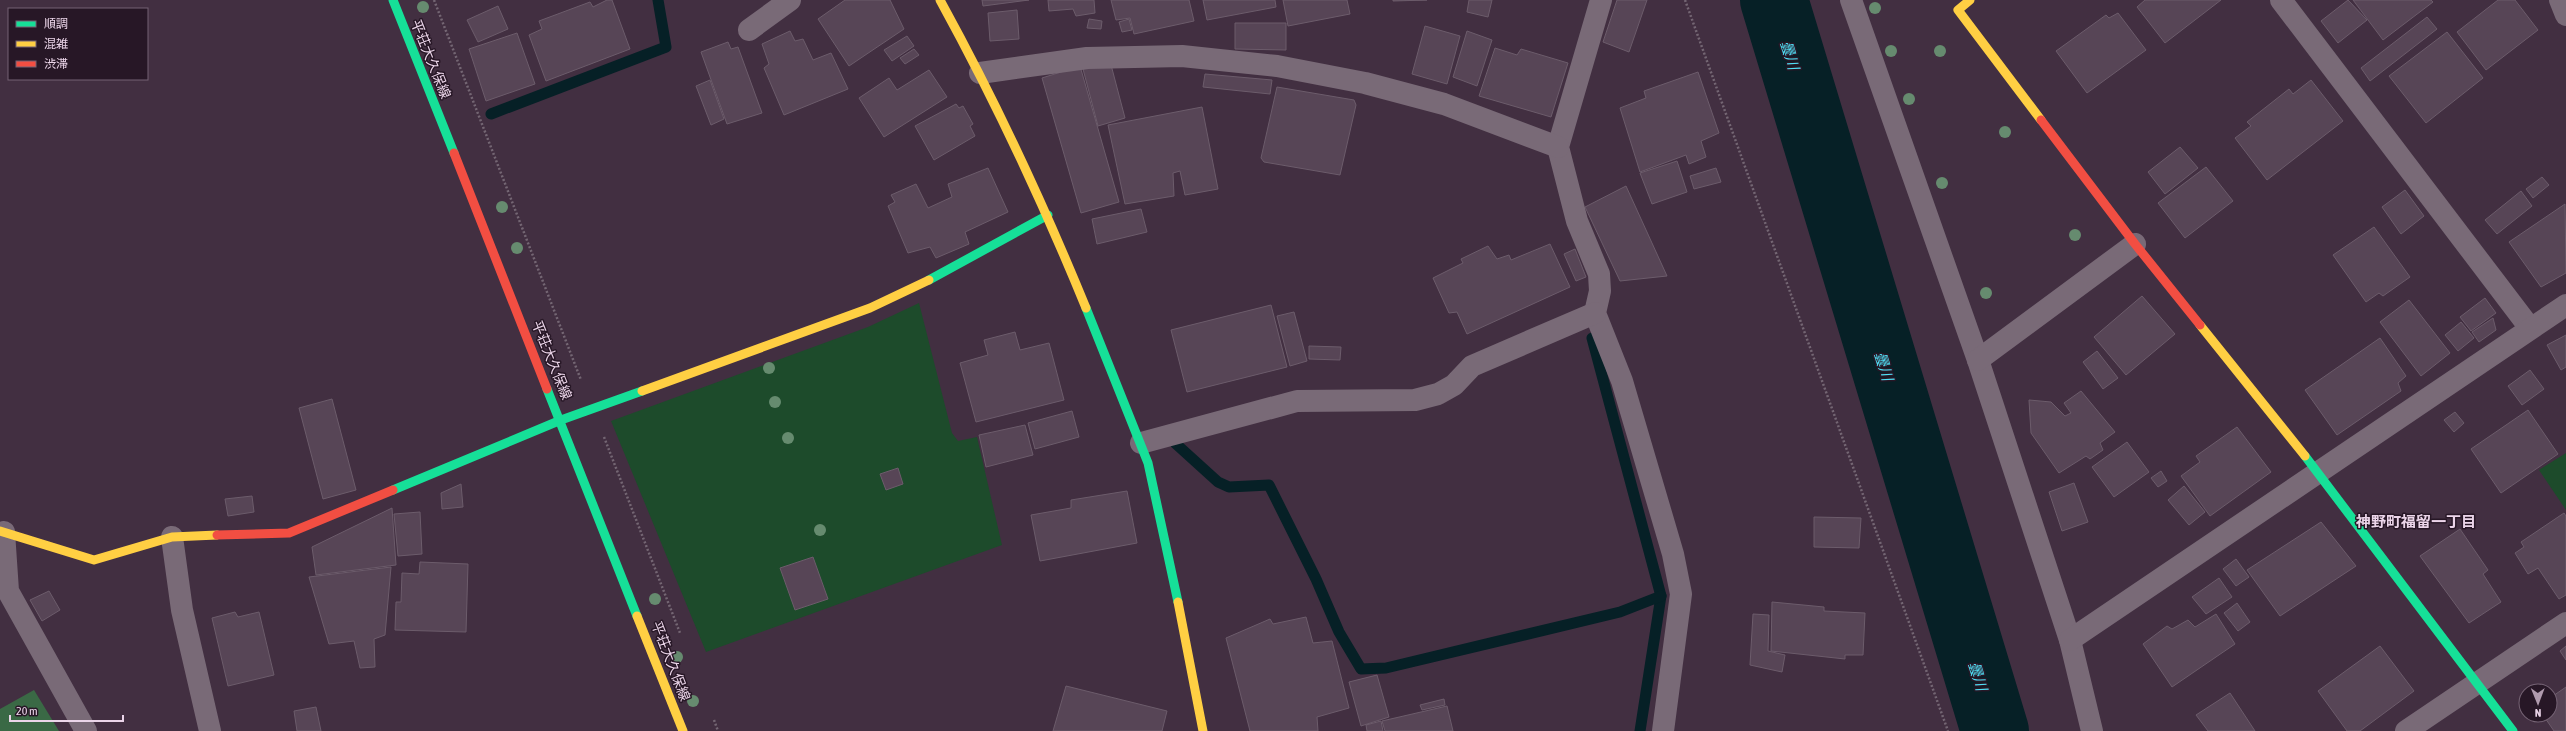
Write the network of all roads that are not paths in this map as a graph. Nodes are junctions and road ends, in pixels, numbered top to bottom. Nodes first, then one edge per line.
1 (393, 0) edge
2 (790, 0) edge
3 (940, 0) edge
4 (1602, 0) edge
5 (1851, 0) edge
6 (2281, 0) edge
7 (2560, 0) edge
8 (1960, 3) edge
9 (2566, 15) edge
10 (748, 30) dead end
11 (980, 73) junction
12 (1558, 147) junction
13 (1048, 215) junction
14 (2135, 244) junction
15 (2566, 305) edge
16 (1595, 313) junction
17 (2530, 328) junction
18 (1978, 360) junction
19 (561, 420) junction
20 (1141, 443) junction
21 (2319, 473) junction
22 (2, 532) edge
23 (172, 536) junction
24 (4, 592) edge
25 (2566, 623) edge
26 (2070, 640) junction
27 (2479, 683) junction
28 (86, 731) edge
29 (210, 731) edge
30 (683, 731) edge
31 (1203, 731) edge
32 (1663, 731) edge
33 (2092, 731) edge
34 (2406, 731) edge
35 (2513, 731) edge

1 - 19 street, 平荘大久保線
2 - 10 street
3 - 11 street
4 - 12 street
5 - 18 street
6 - 17 street
7 - 9 street
8 - 14 street
11 - 12 street
11 - 13 street
12 - 16 street
13 - 19 street
13 - 20 street
14 - 18 street
14 - 21 street
15 - 17 street
16 - 20 street
16 - 32 street
17 - 21 street
18 - 26 street
19 - 23 street
19 - 30 street, 平荘大久保線
20 - 31 street
21 - 26 street
21 - 27 street
22 - 23 street
22 - 24 street
23 - 29 street
24 - 28 street
25 - 27 street
26 - 33 street
27 - 34 street
27 - 35 street

